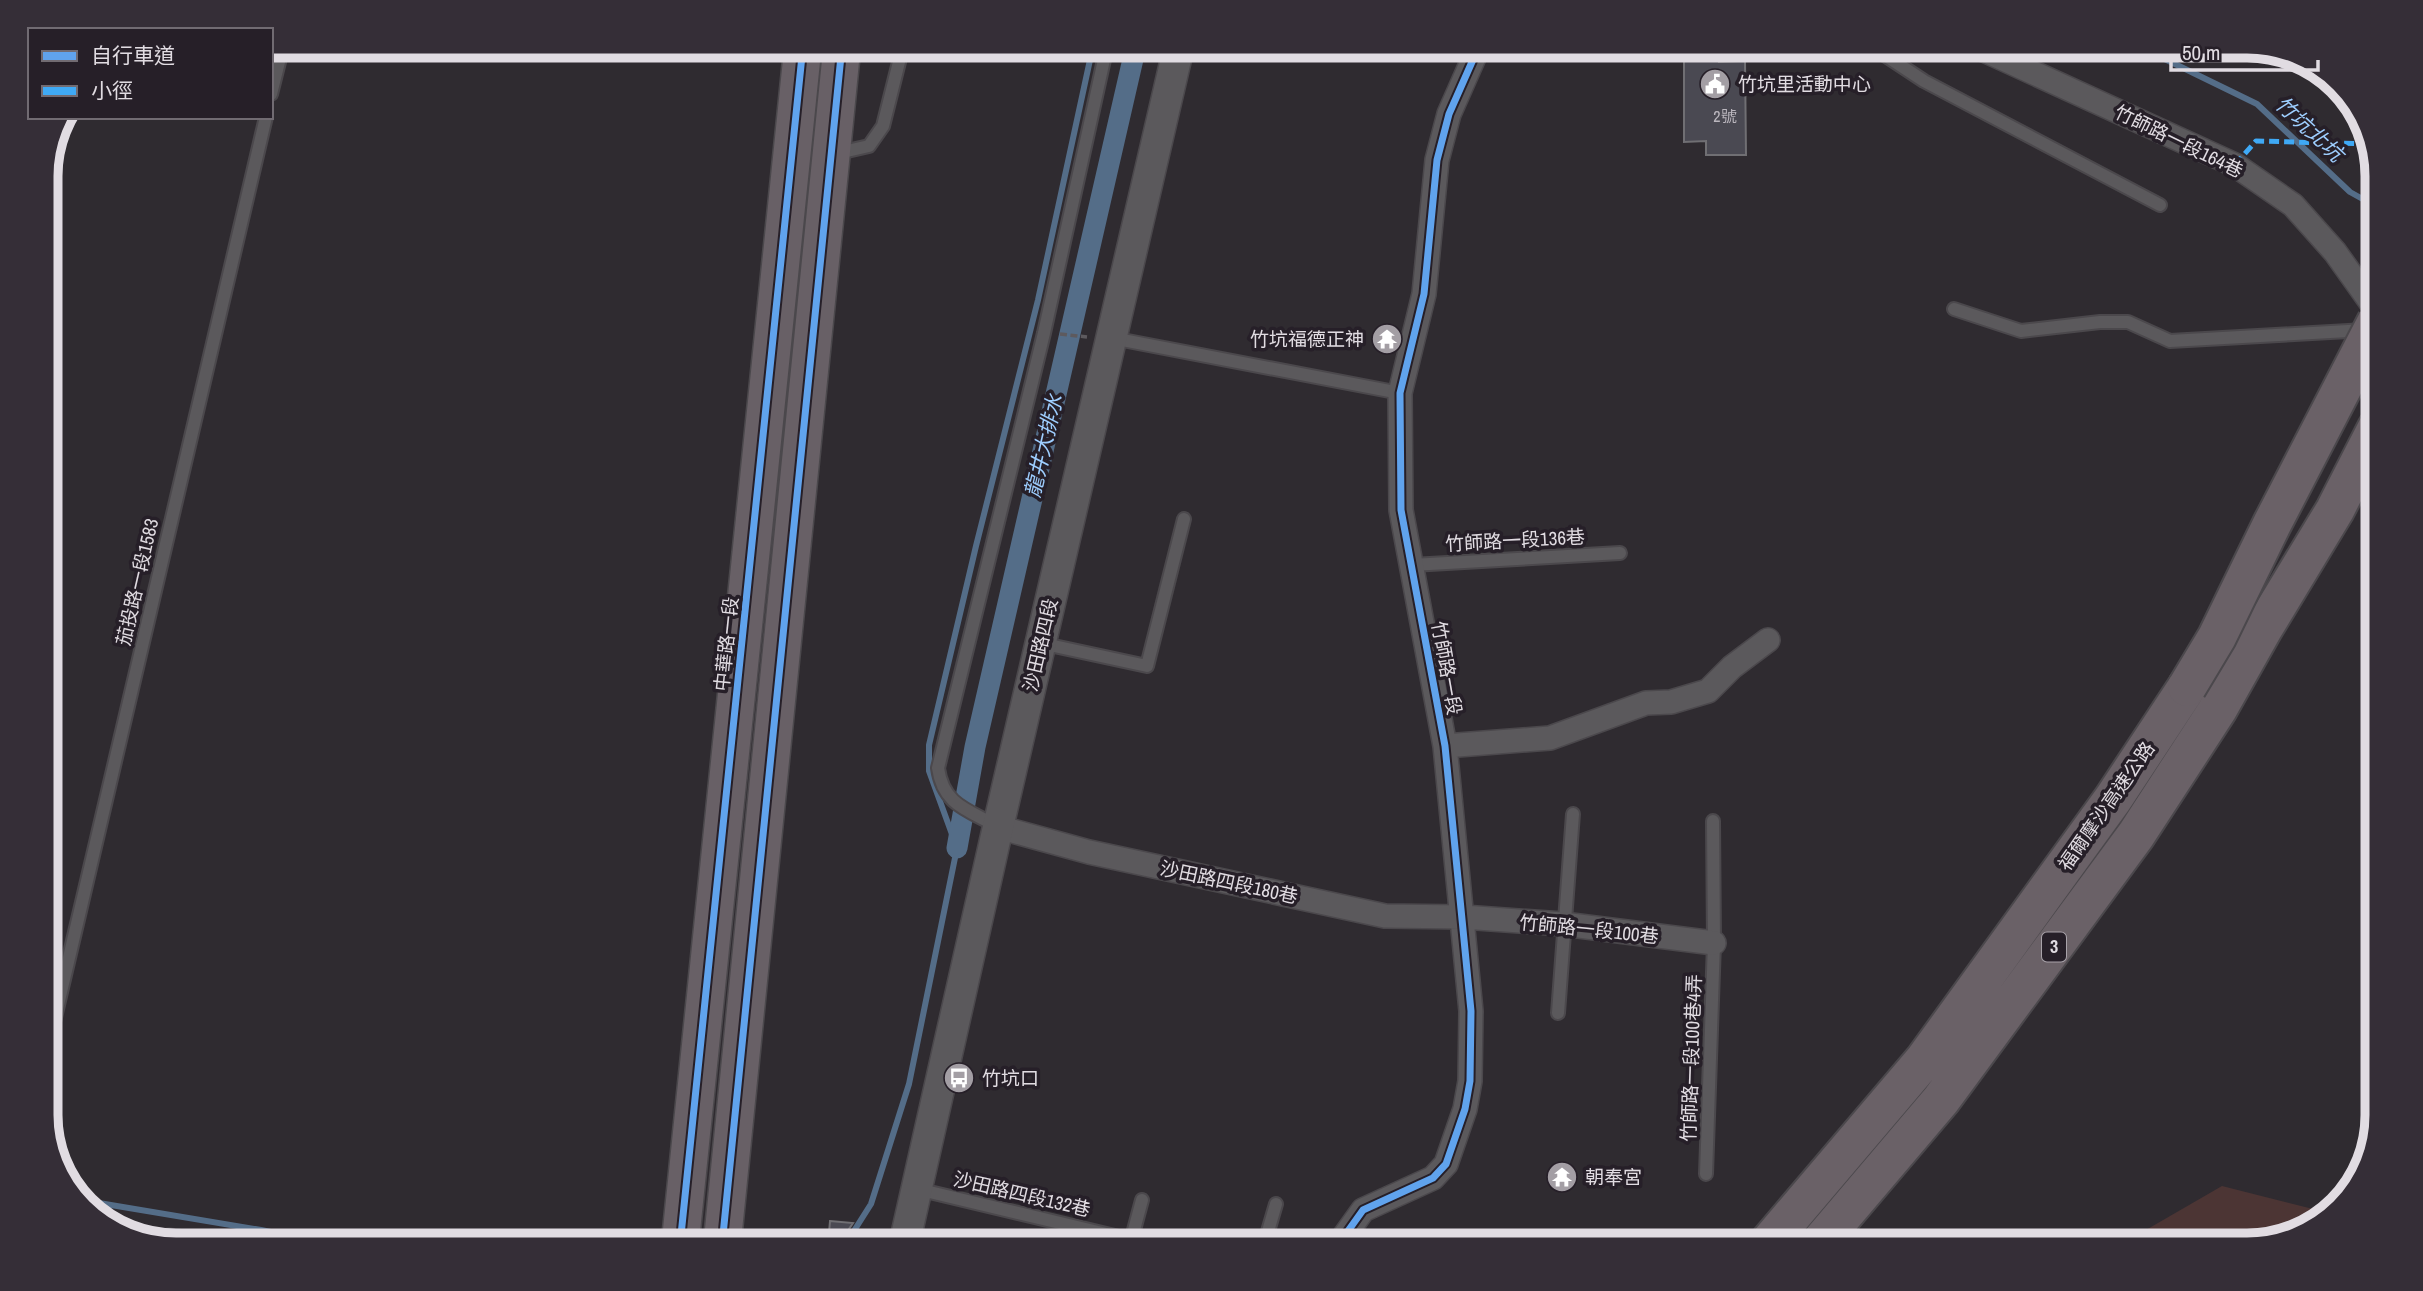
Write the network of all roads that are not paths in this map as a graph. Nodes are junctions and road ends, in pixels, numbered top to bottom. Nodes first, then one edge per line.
1 (280, 58) edge
2 (802, 58) edge
3 (841, 58) edge
4 (900, 58) edge
5 (1104, 58) edge
6 (1176, 58) edge
7 (1474, 58) edge
8 (1889, 58) edge
9 (2001, 58) edge
10 (273, 86) edge
11 (266, 119) edge
12 (830, 155) junction
13 (2160, 205) dead end
14 (2365, 294) edge
15 (1954, 309) dead end
16 (2365, 331) edge
17 (1104, 338) junction
18 (2365, 344) edge
19 (1400, 393) junction
20 (2365, 451) edge
21 (1184, 519) dead end
22 (1620, 553) dead end
23 (1412, 565) junction
24 (1768, 640) dead end
25 (1040, 643) junction
26 (1445, 746) junction
27 (1573, 814) dead end
28 (1713, 821) dead end
29 (998, 827) junction
30 (1463, 917) junction
31 (1563, 923) junction
32 (1714, 943) junction
33 (58, 1005) edge
34 (1558, 1013) dead end
35 (1706, 1174) dead end
36 (917, 1189) junction
37 (1142, 1200) dead end
38 (1276, 1204) dead end
39 (681, 1233) edge
40 (723, 1233) edge
41 (907, 1233) edge
42 (1102, 1233) edge
43 (1133, 1233) edge
44 (1268, 1233) edge
45 (1347, 1233) edge
46 (1777, 1233) edge
47 (1828, 1233) edge

1 - 10 lane
2 - 39 main road, 中華路一段
3 - 12 main road
4 - 12 lane
5 - 29 lane
6 - 17 street, 沙田路四段
7 - 19 street, 竹師路一段
8 - 13 lane
9 - 14 street, 竹師路一段164巷
11 - 33 lane, 茄投路一段1583
12 - 40 main road
15 - 16 lane
17 - 19 lane
17 - 25 street, 沙田路四段
18 - 46 highway, 福爾摩沙高速公路 / 3, bridge
19 - 23 street, 竹師路一段
20 - 47 highway, 福爾摩沙高速公路 / 3
21 - 25 lane
22 - 23 lane, 竹師路一段136巷
23 - 26 street, 竹師路一段
24 - 26 street
25 - 29 street, 沙田路四段
26 - 30 street, 竹師路一段
27 - 31 lane
28 - 32 lane, 竹師路一段100巷4弄
29 - 30 street, 沙田路四段180巷
29 - 36 street, 沙田路四段
30 - 31 street, 竹師路一段100巷
30 - 45 street, 竹師路一段
31 - 32 street, 竹師路一段100巷
31 - 34 lane
32 - 35 lane, 竹師路一段100巷4弄
36 - 41 street, 沙田路四段
36 - 42 lane, 沙田路四段132巷
37 - 43 lane
38 - 44 lane

